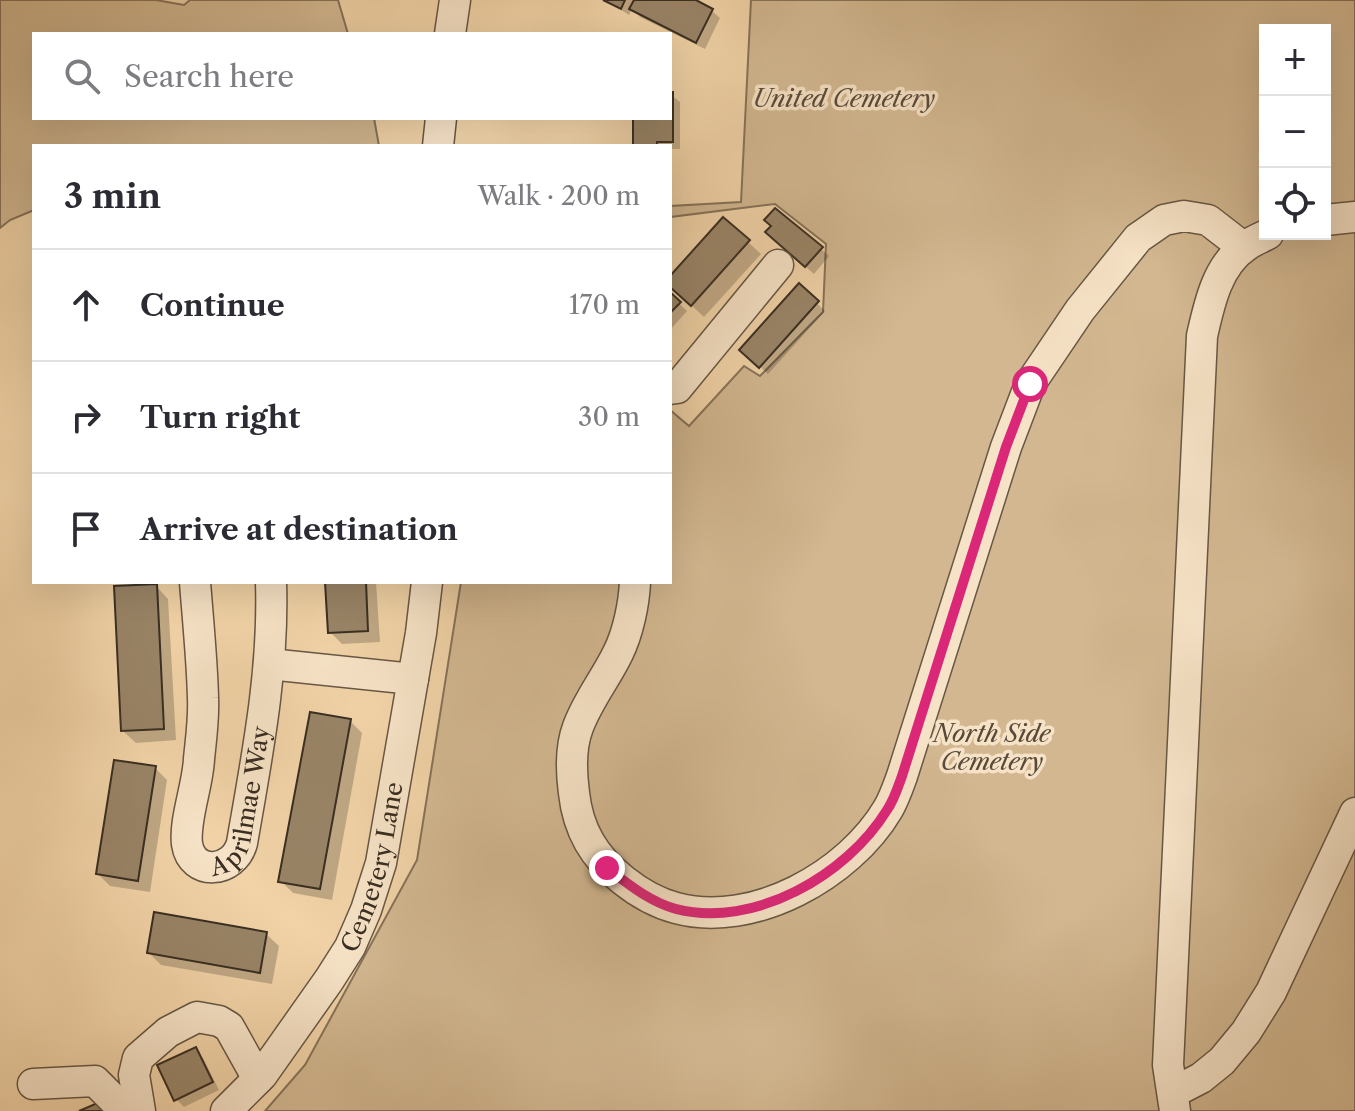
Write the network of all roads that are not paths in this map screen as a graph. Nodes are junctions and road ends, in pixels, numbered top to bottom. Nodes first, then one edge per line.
1 (455, 0) edge
2 (450, 32) edge
3 (441, 120) edge
4 (438, 144) edge
5 (1355, 217) edge
6 (1331, 219) edge
7 (1256, 240) edge
8 (778, 265) dead end
9 (672, 389) edge
10 (195, 584) edge
11 (271, 584) edge
12 (427, 584) edge
13 (635, 584) edge
14 (269, 664) junction
15 (413, 679) junction
16 (1355, 813) edge
17 (258, 1079) junction
18 (33, 1084) dead end
19 (1175, 1102) edge
20 (125, 1111) edge
21 (140, 1111) edge
22 (226, 1111) edge

1 - 2 street
3 - 4 street
5 - 6 street
7 - 13 street
7 - 19 street
8 - 9 street
10 - 14 street, Aprilmae Way
11 - 14 street, Aprilmae Way
12 - 15 street, Cemetery Lane
14 - 15 street
15 - 17 street, Cemetery Lane
16 - 19 street
17 - 21 street
17 - 22 street, Cemetery Lane
18 - 20 street

